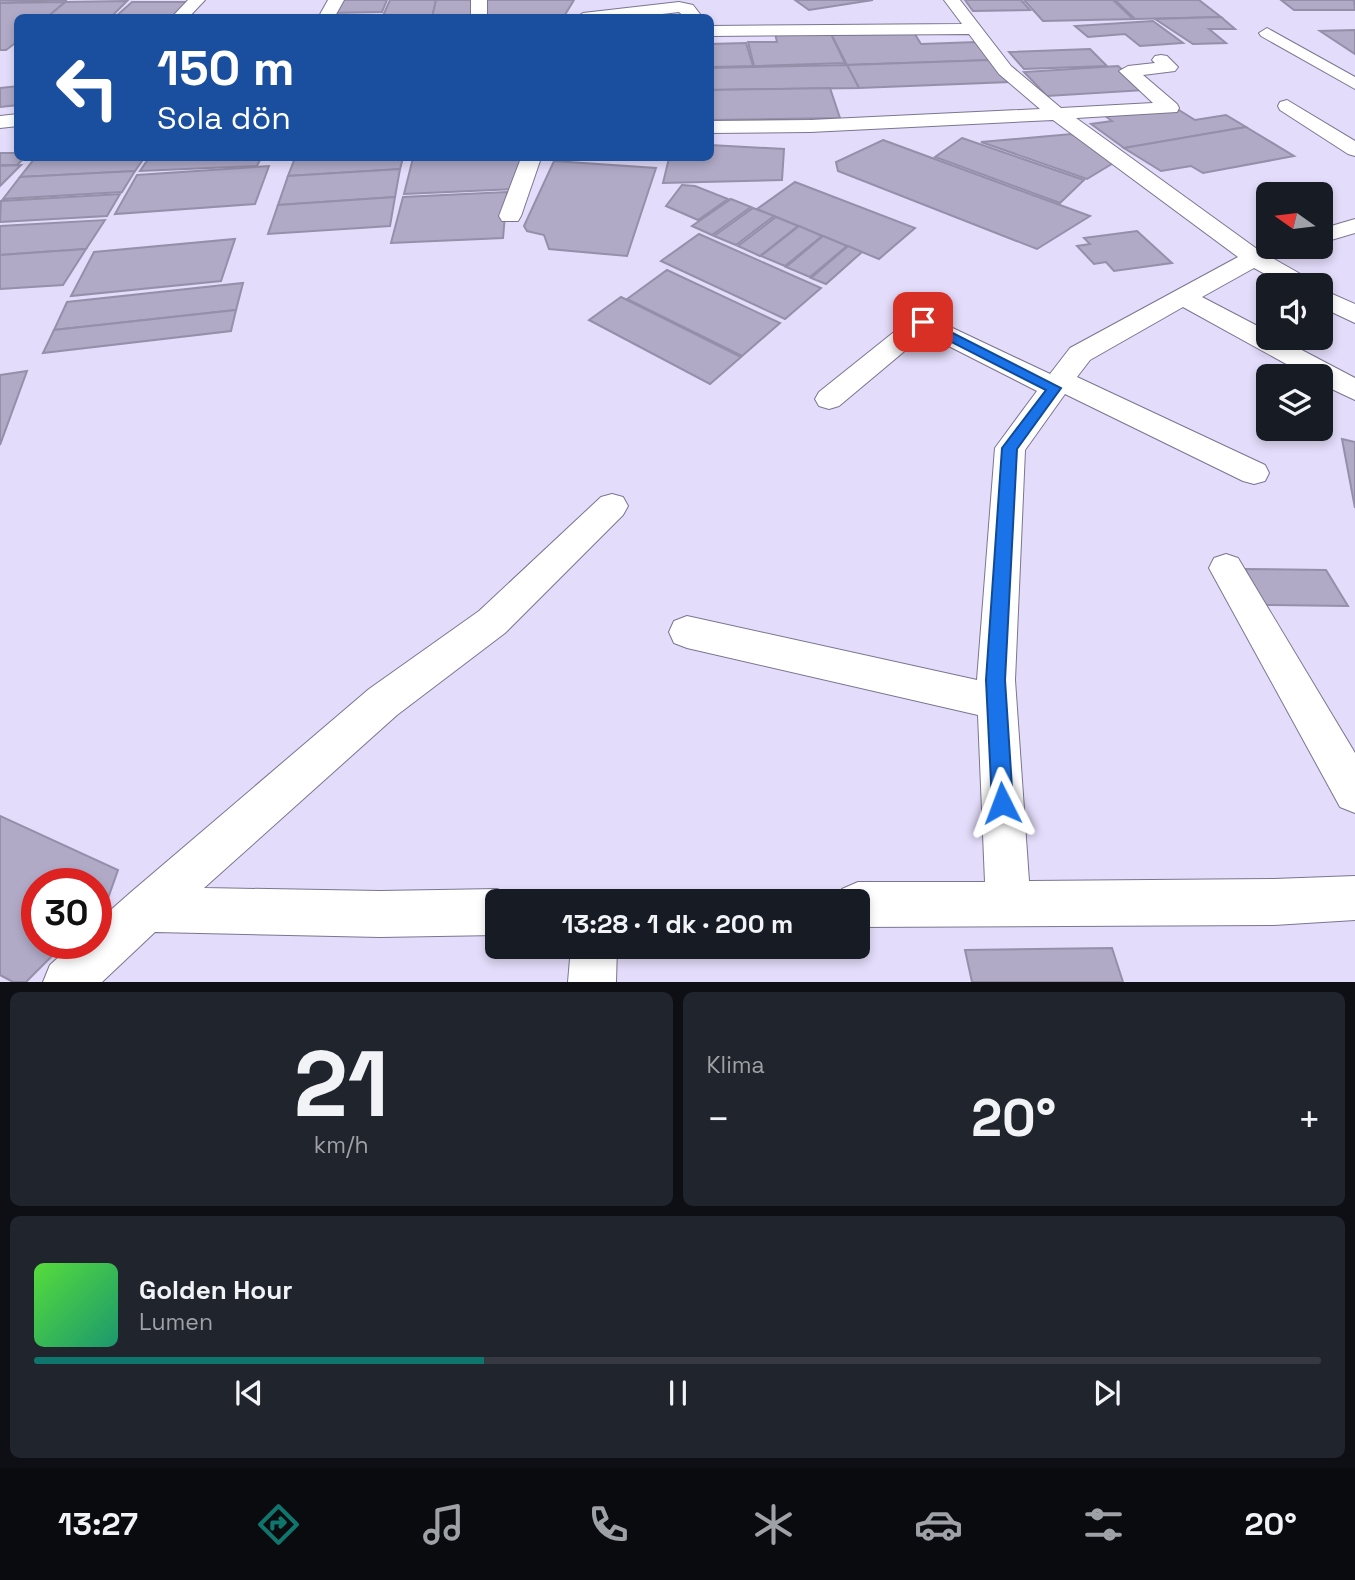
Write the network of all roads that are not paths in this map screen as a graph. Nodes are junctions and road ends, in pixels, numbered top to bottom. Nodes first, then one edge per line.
1 (197, 0) edge
2 (952, 0) edge
3 (183, 14) edge
4 (618, 14) edge
5 (692, 14) edge
6 (973, 29) junction
7 (714, 31) edge
8 (1267, 33) dead end
9 (1161, 60) dead end
10 (1355, 85) edge
11 (1287, 106) dead end
12 (1056, 113) junction
13 (714, 127) edge
14 (1355, 150) edge
15 (530, 161) edge
16 (510, 216) dead end
17 (1254, 258) junction
18 (1281, 273) edge
19 (1183, 298) junction
20 (1333, 303) edge
21 (1355, 315) edge
22 (1057, 384) junction
23 (1355, 390) edge
24 (829, 399) dead end
25 (1254, 473) dead end
26 (612, 506) dead end
27 (1226, 568) dead end
28 (687, 632) dead end
29 (996, 702) junction
30 (1355, 792) edge
31 (1355, 898) edge
32 (1008, 904) junction
33 (870, 905) edge
34 (146, 909) junction
35 (485, 912) edge
36 (593, 959) edge
37 (67, 982) edge
38 (592, 982) edge

1 - 3 street
2 - 6 street
4 - 5 street
6 - 7 street
6 - 12 street
8 - 10 street
9 - 12 street
11 - 14 street
12 - 13 street
12 - 17 street
15 - 16 street
17 - 18 street
17 - 19 street
19 - 22 street
19 - 23 street
20 - 21 street
22 - 24 street
22 - 25 street
22 - 29 street
26 - 34 street
27 - 30 street
28 - 29 street
29 - 32 street
31 - 32 street
32 - 33 street
34 - 35 street
34 - 37 street
36 - 38 street

